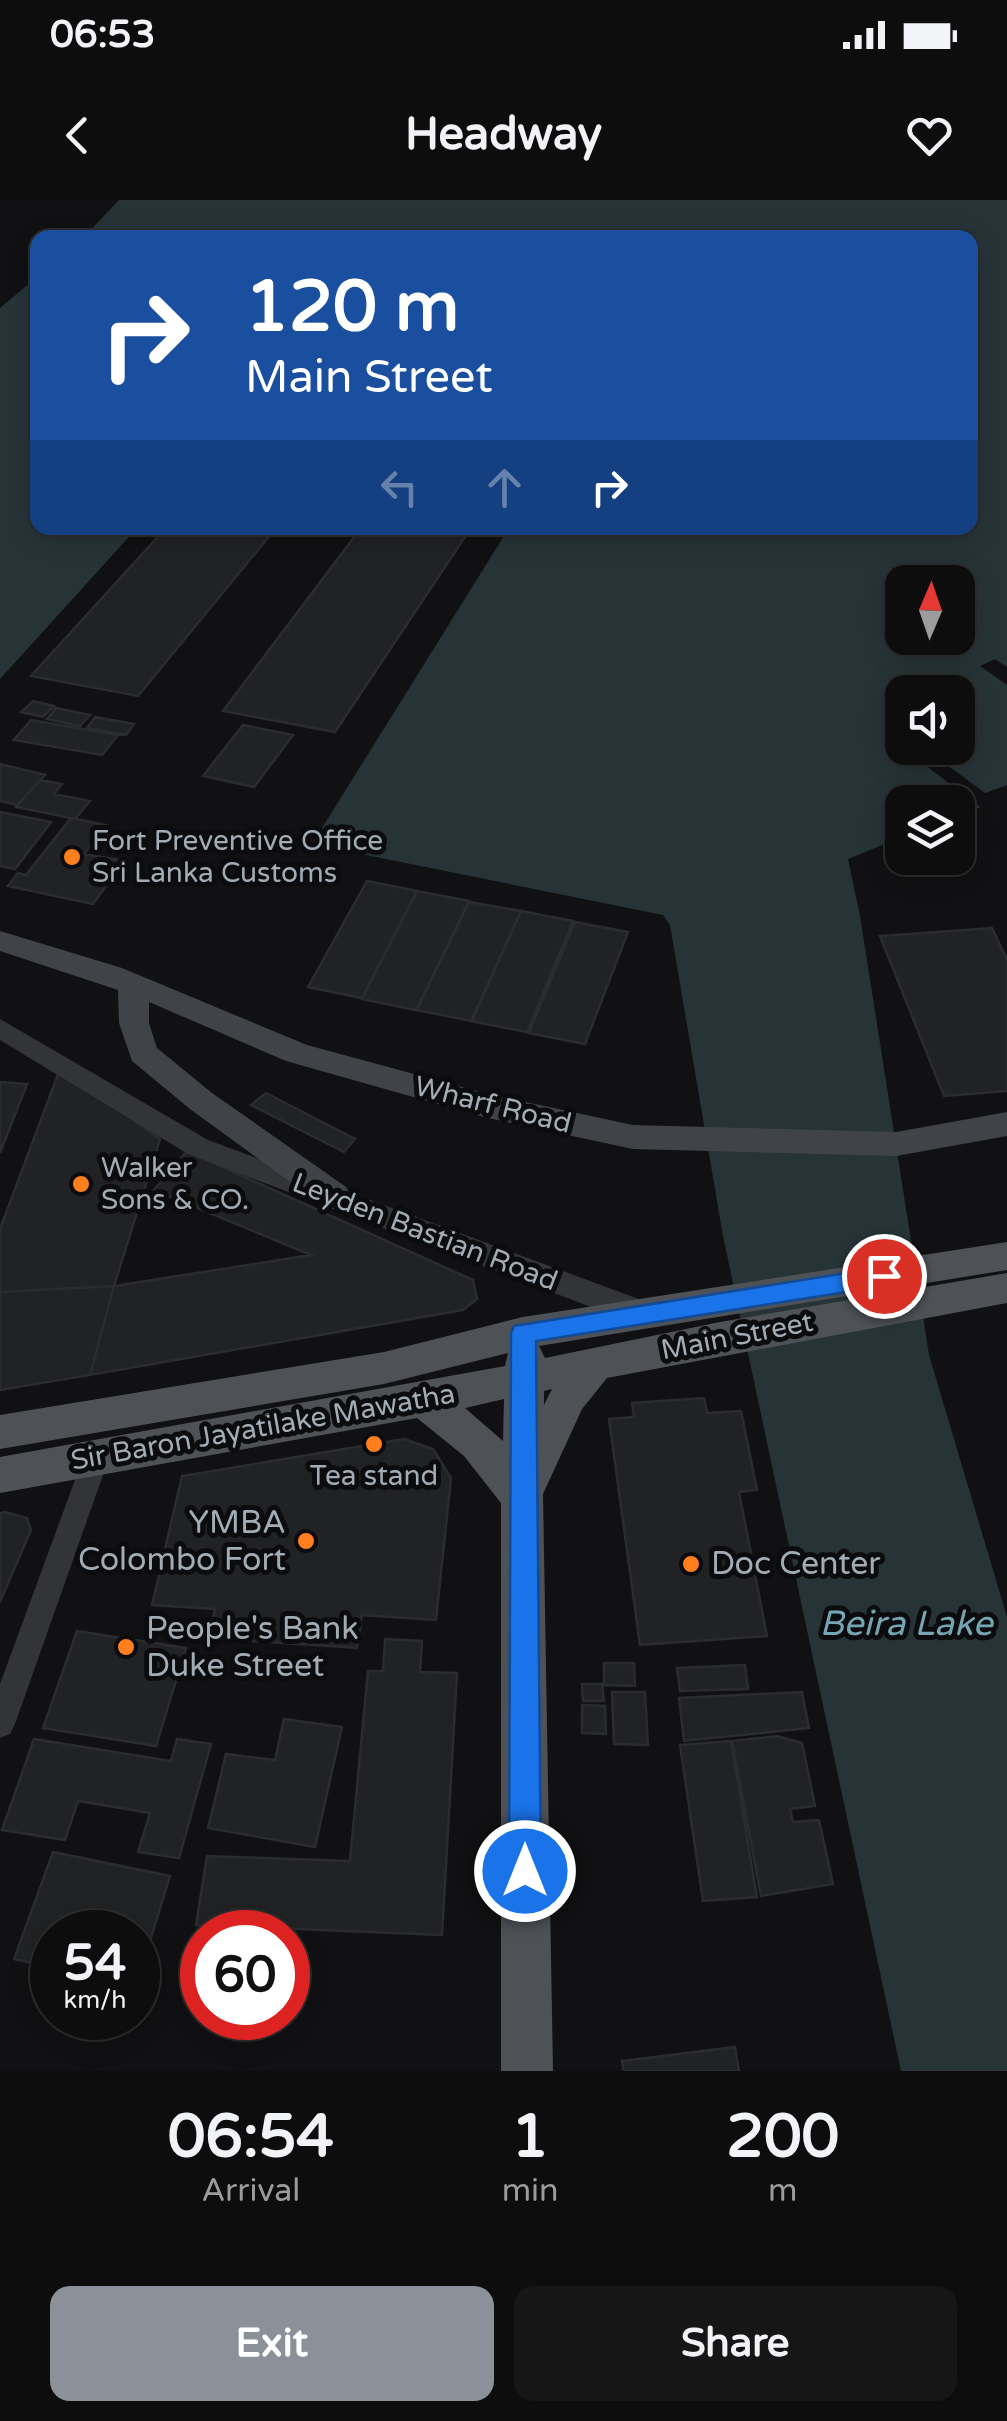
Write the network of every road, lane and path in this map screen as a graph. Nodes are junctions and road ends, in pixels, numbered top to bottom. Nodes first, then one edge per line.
1 (0, 941) edge
2 (133, 985) junction
3 (0, 1028) edge
4 (1007, 1124) edge
5 (334, 1196) junction
6 (1007, 1256) edge
7 (928, 1285) junction
8 (1007, 1288) edge
9 (644, 1314) junction
10 (718, 1321) junction
11 (523, 1333) junction
12 (596, 1363) junction
13 (526, 1377) junction
14 (423, 1400) junction
15 (0, 1432) edge
16 (96, 1458) junction
17 (0, 1475) edge
18 (521, 1500) junction
19 (0, 1724) edge
20 (527, 2071) edge

1 - 2 main road, Wharf Road
2 - 4 main road, Wharf Road
2 - 5 main road
3 - 5 street, Leyden Bastian Road
5 - 9 street, Leyden Bastian Road
6 - 7 main road, Main Street
7 - 8 main road, Main Street
7 - 10 main road, Main Street
9 - 10 main road, Main Street
9 - 11 main road, Main Street
10 - 12 main road, Main Street
11 - 13 main road
11 - 15 main road, Sir Baron Jayatilake Mawatha
12 - 13 main road, Main Street
12 - 18 main road
13 - 14 main road, Sir Baron Jayatilake Mawatha
13 - 18 main road
14 - 16 main road, Sir Baron Jayatilake Mawatha
14 - 18 main road
16 - 17 main road, Sir Baron Jayatilake Mawatha
16 - 19 street
18 - 20 main road

